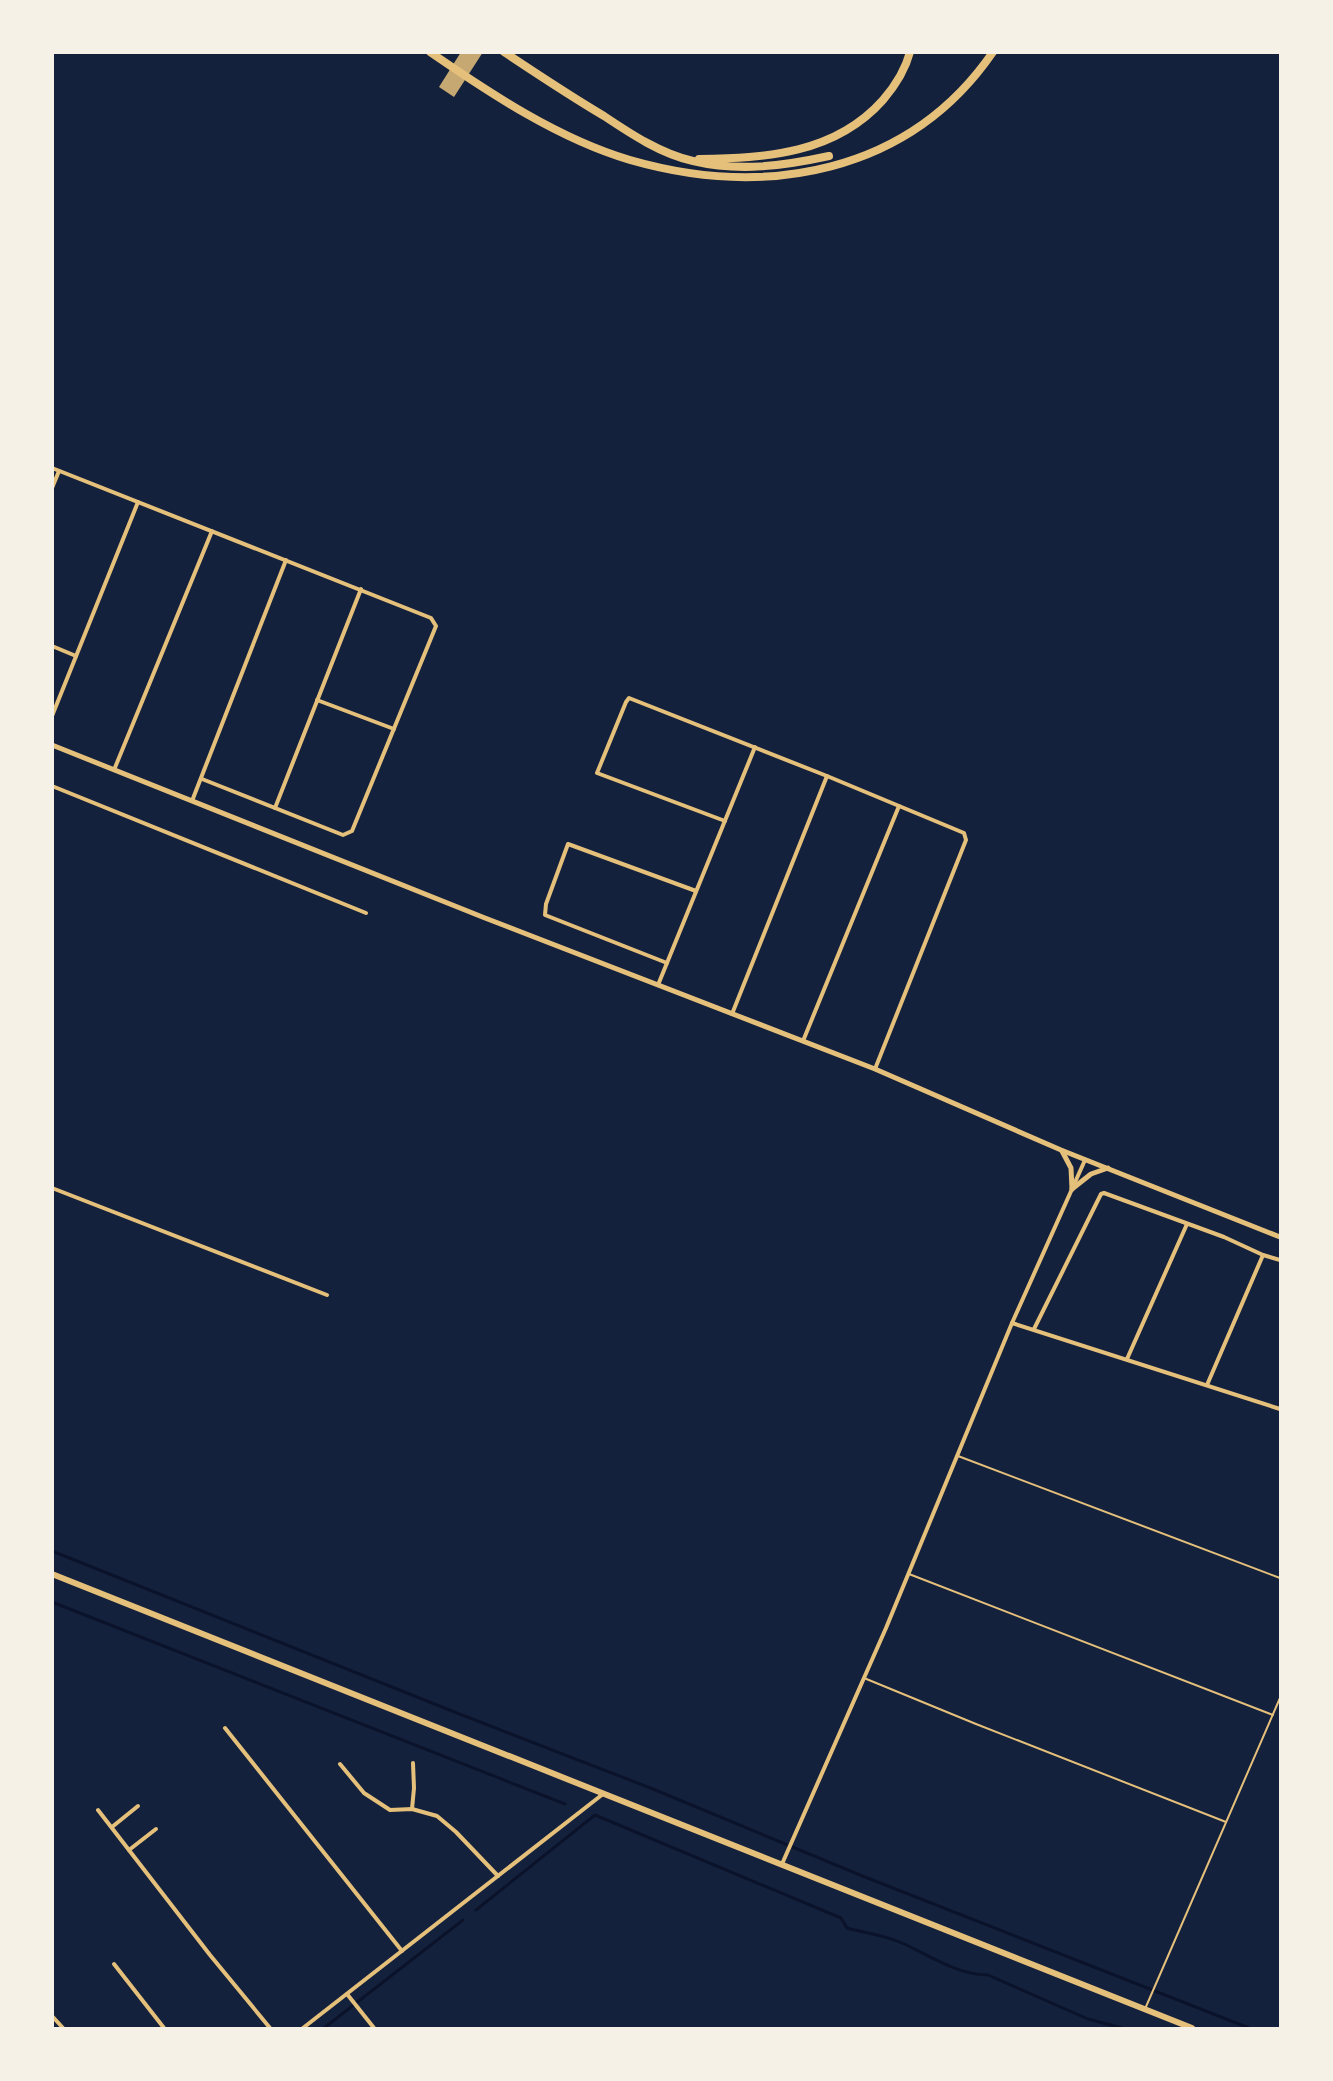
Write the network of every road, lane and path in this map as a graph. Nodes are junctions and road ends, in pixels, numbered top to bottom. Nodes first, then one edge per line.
1 (430, 52) edge
2 (504, 52) edge
3 (910, 52) edge
4 (993, 52) edge
5 (829, 156) dead end
6 (686, 159) junction
7 (52, 468) edge
8 (59, 471) junction
9 (52, 488) edge
10 (138, 502) junction
11 (212, 531) junction
12 (286, 560) junction
13 (361, 589) junction
14 (52, 646) edge
15 (76, 656) junction
16 (317, 700) junction
17 (52, 716) edge
18 (394, 729) junction
19 (52, 745) edge
20 (755, 747) junction
21 (114, 770) junction
22 (827, 776) junction
23 (202, 778) junction
24 (52, 786) edge
25 (192, 801) junction
26 (899, 806) junction
27 (275, 808) junction
28 (725, 821) junction
29 (696, 891) junction
30 (366, 912) dead end
31 (667, 963) junction
32 (658, 985) junction
33 (732, 1014) junction
34 (802, 1043) junction
35 (875, 1069) junction
36 (1061, 1149) junction
37 (1085, 1159) junction
38 (1108, 1168) junction
39 (52, 1188) edge
40 (1072, 1189) junction
41 (1187, 1224) junction
42 (1281, 1237) edge
43 (1263, 1255) junction
44 (1281, 1260) edge
45 (327, 1295) dead end
46 (1012, 1323) junction
47 (1034, 1329) junction
48 (1127, 1359) junction
49 (1207, 1385) junction
50 (1281, 1409) edge
51 (957, 1456) junction
52 (52, 1574) edge
53 (909, 1574) junction
54 (1281, 1578) edge
55 (864, 1678) junction
56 (1281, 1698) edge
57 (1273, 1715) junction
58 (225, 1728) dead end
59 (412, 1763) dead end
60 (340, 1764) dead end
61 (603, 1794) junction
62 (138, 1806) dead end
63 (412, 1809) junction
64 (98, 1810) dead end
65 (1226, 1822) junction
66 (112, 1827) junction
67 (156, 1829) dead end
68 (129, 1850) junction
69 (782, 1864) junction
70 (498, 1876) junction
71 (402, 1951) junction
72 (114, 1964) dead end
73 (349, 1996) junction
74 (1145, 2010) junction
75 (52, 2016) edge
76 (309, 2024) junction
77 (63, 2028) edge
78 (164, 2028) edge
79 (270, 2028) edge
80 (303, 2028) edge
81 (313, 2028) edge
82 (374, 2028) edge
83 (1192, 2028) edge

1 - 4 highway
2 - 6 highway
3 - 6 highway
5 - 6 highway
7 - 8 street
8 - 9 street
8 - 10 street
10 - 11 street
10 - 15 street
11 - 12 street
11 - 21 street
12 - 13 street
12 - 23 street
13 - 16 street
13 - 18 street
14 - 15 street
15 - 17 street
16 - 18 street
16 - 27 street
18 - 27 street
19 - 21 street
20 - 22 street
20 - 28 street
20 - 28 street
21 - 25 street
22 - 26 street
22 - 33 street
23 - 25 street
23 - 27 street
24 - 30 street
25 - 32 street
26 - 34 street
26 - 35 street
28 - 29 street
29 - 31 street
29 - 31 street
31 - 32 street
32 - 33 street
33 - 34 street
34 - 35 street
35 - 36 street
36 - 37 street
36 - 40 street
37 - 38 street
37 - 40 street
38 - 40 street
38 - 42 street
39 - 45 street
40 - 46 street
41 - 43 street
41 - 47 street
41 - 48 street
43 - 44 street
43 - 49 street
46 - 47 street
46 - 51 street
47 - 48 street
48 - 49 street
49 - 50 street
51 - 53 street
51 - 54 lane
52 - 61 main road
53 - 55 street
53 - 57 lane
55 - 65 lane
55 - 69 street
56 - 57 lane
57 - 65 lane
58 - 71 street
59 - 63 street
60 - 63 street
61 - 69 main road
61 - 70 street
62 - 66 street
63 - 70 street
64 - 66 street
65 - 74 lane
66 - 68 street
67 - 68 street
68 - 79 street
69 - 74 main road
70 - 71 street
71 - 73 street
72 - 78 street
73 - 76 street
73 - 82 street
74 - 83 main road
75 - 77 street
76 - 80 street
76 - 81 street

